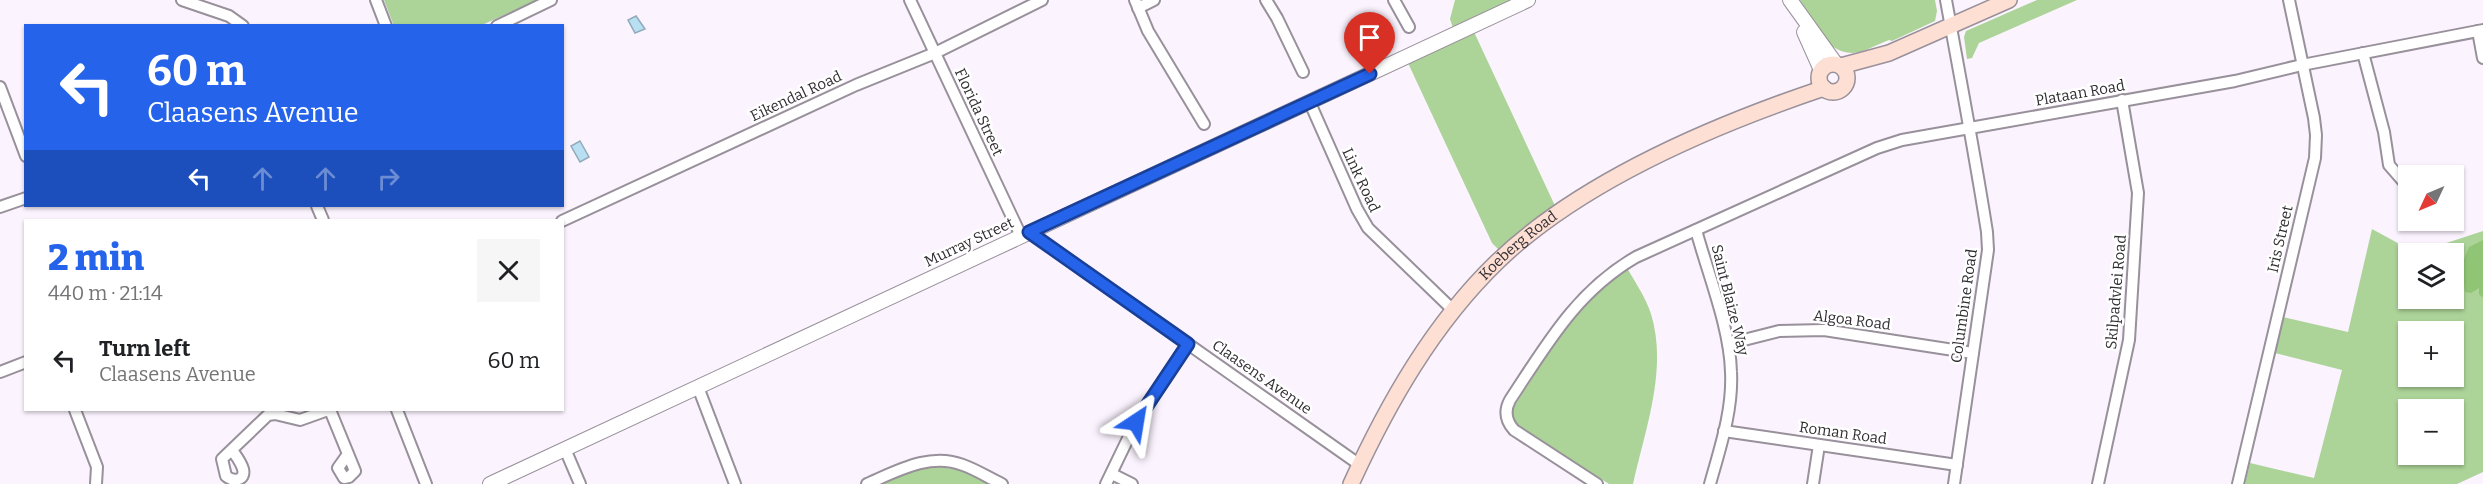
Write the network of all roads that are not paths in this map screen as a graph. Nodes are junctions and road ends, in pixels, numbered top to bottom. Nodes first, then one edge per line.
1 (182, 0) edge
2 (376, 0) edge
3 (551, 0) edge
4 (910, 0) edge
5 (1042, 0) edge
6 (1154, 0) edge
7 (1266, 0) edge
8 (1394, 0) edge
9 (1528, 0) edge
10 (1947, 0) edge
11 (2009, 0) edge
12 (2289, 0) edge
13 (1136, 4) edge
14 (240, 24) edge
15 (385, 24) edge
16 (501, 24) edge
17 (1949, 26) junction
18 (1409, 27) dead end
19 (2481, 31) edge
20 (935, 53) junction
21 (2362, 53) junction
22 (2483, 58) edge
23 (2302, 65) junction
24 (1841, 70) junction
25 (1303, 72) dead end
26 (1821, 78) junction
27 (0, 87) edge
28 (2122, 100) junction
29 (1310, 102) junction
30 (1204, 124) dead end
31 (1971, 128) junction
32 (24, 151) edge
33 (2398, 175) edge
34 (24, 199) edge
35 (0, 207) edge
36 (564, 220) edge
37 (1696, 230) junction
38 (1025, 234) junction
39 (1453, 310) junction
40 (1188, 344) junction
41 (1728, 344) junction
42 (1973, 353) junction
43 (24, 363) edge
44 (0, 372) edge
45 (698, 387) junction
46 (75, 411) edge
47 (326, 411) edge
48 (329, 411) edge
49 (397, 411) edge
50 (1724, 431) junction
51 (1819, 446) junction
52 (566, 448) junction
53 (232, 450) dead end
54 (348, 454) dead end
55 (1957, 465) junction
56 (1112, 474) junction
57 (1357, 478) edge
58 (96, 484) edge
59 (426, 484) edge
60 (490, 484) edge
61 (580, 484) edge
62 (735, 484) edge
63 (867, 484) edge
64 (1002, 484) edge
65 (1106, 484) edge
66 (1132, 484) edge
67 (1597, 484) edge
68 (1710, 484) edge
69 (1814, 484) edge
70 (1954, 484) edge
71 (2098, 484) edge
72 (2238, 484) edge

1 - 14 street
2 - 15 street
3 - 16 street
4 - 20 street, Florida Street
5 - 20 street, Eikendal Road
6 - 13 street
7 - 25 street
8 - 18 street
9 - 29 street, Murray Street
10 - 17 street, Columbine Road
11 - 17 main road
12 - 23 street, Iris Street
13 - 30 street
17 - 24 main road
17 - 31 street, Columbine Road
19 - 21 street, Plataan Road
19 - 22 street
20 - 36 street, Eikendal Road
20 - 38 street, Florida Street
21 - 23 street, Plataan Road
21 - 33 street
23 - 28 street, Plataan Road
23 - 72 street, Iris Street
24 - 26 main road
24 - 26 main road
24 - 26 street
26 - 39 main road, Koeberg Road
27 - 32 street
28 - 31 street, Plataan Road
28 - 71 street, Skilpadvlei Road
29 - 38 street, Murray Street
29 - 39 street, Link Road
31 - 37 street, Plataan Road
31 - 42 street, Columbine Road
34 - 35 street
37 - 41 street, Saint Blaize Way
37 - 67 street, Plataan Road
38 - 40 street, Claasens Avenue
38 - 45 street, Murray Street
39 - 57 main road, Koeberg Road
40 - 56 street
40 - 57 street, Claasens Avenue
41 - 42 street, Algoa Road
41 - 50 street, Saint Blaize Way
42 - 55 street, Columbine Road
43 - 44 street
45 - 52 street, Murray Street
45 - 62 street
46 - 58 street
47 - 53 street
48 - 54 street
49 - 59 street
50 - 51 street, Roman Road
50 - 68 street, Saint Blaize Way
51 - 55 street, Roman Road
51 - 69 street
52 - 60 street, Murray Street
52 - 61 street
55 - 70 street, Columbine Road
56 - 65 street
56 - 66 street
63 - 64 street

